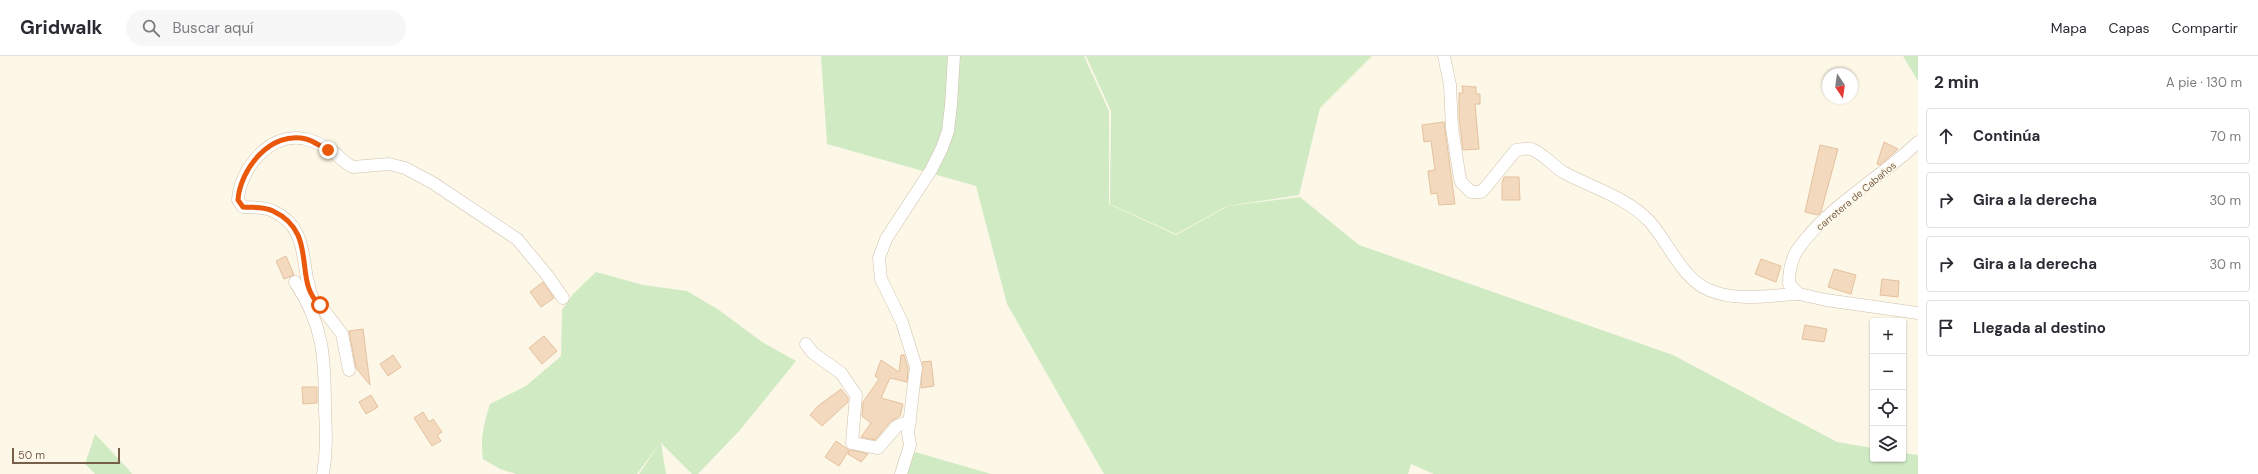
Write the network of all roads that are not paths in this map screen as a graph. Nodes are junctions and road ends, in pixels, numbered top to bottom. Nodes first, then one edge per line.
1 (954, 56) edge
2 (1444, 56) edge
3 (1918, 142) edge
4 (296, 282) dead end
5 (1799, 294) junction
6 (563, 298) dead end
7 (310, 299) junction
8 (1918, 313) edge
9 (806, 344) dead end
10 (348, 370) dead end
11 (910, 421) junction
12 (323, 474) edge
13 (901, 474) edge

1 - 11 street
2 - 5 street
3 - 5 street, carretera de Cabaños
4 - 7 street
5 - 8 street
6 - 7 street
7 - 10 street
7 - 12 street
9 - 11 street
11 - 13 street

